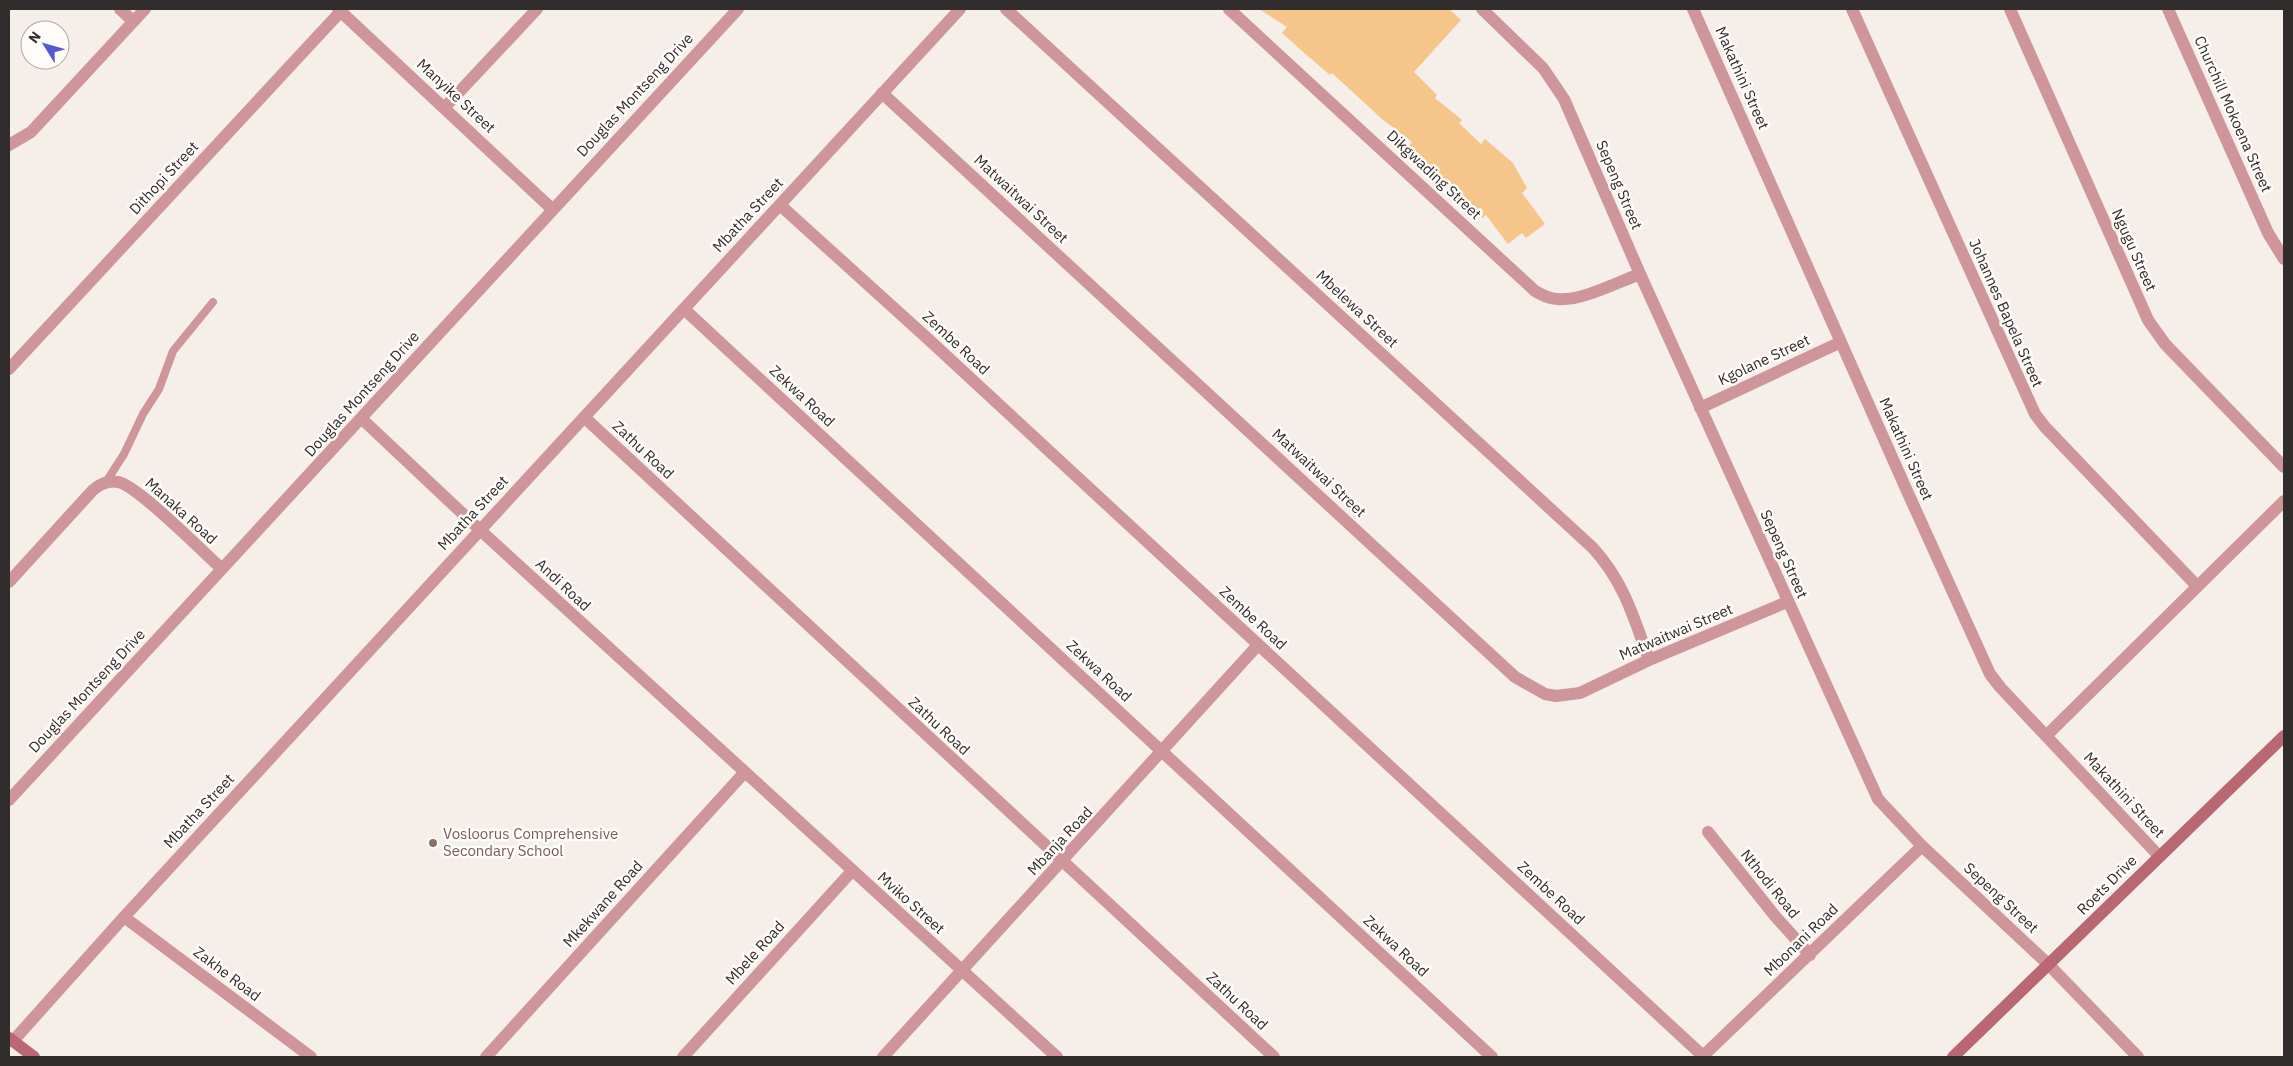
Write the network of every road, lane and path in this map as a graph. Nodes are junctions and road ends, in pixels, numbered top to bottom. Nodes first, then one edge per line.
1 (120, 9) edge
2 (145, 9) edge
3 (537, 9) edge
4 (738, 9) edge
5 (960, 9) edge
6 (1006, 9) edge
7 (1229, 9) edge
8 (1482, 9) edge
9 (1694, 9) edge
10 (1852, 9) edge
11 (2010, 9) edge
12 (2168, 9) edge
13 (341, 10) edge
14 (133, 21) junction
15 (882, 93) junction
16 (445, 107) junction
17 (9, 145) edge
18 (780, 205) junction
19 (552, 209) junction
20 (2284, 258) edge
21 (1640, 274) junction
22 (213, 302) dead end
23 (684, 309) junction
24 (1841, 342) junction
25 (10, 366) edge
26 (1700, 408) junction
27 (584, 417) junction
28 (362, 419) junction
29 (2284, 467) edge
30 (106, 482) junction
31 (2284, 502) edge
32 (480, 530) junction
33 (222, 569) junction
34 (9, 582) edge
35 (2197, 586) junction
36 (1787, 602) junction
37 (1258, 645) junction
38 (1649, 660) junction
39 (2046, 736) junction
40 (2284, 736) edge
41 (1162, 752) junction
42 (744, 773) junction
43 (9, 800) edge
44 (1708, 832) dead end
45 (1922, 846) junction
46 (2159, 856) junction
47 (1062, 862) junction
48 (852, 871) junction
49 (124, 917) junction
50 (1810, 955) junction
51 (2050, 965) junction
52 (962, 971) junction
53 (11, 1040) edge
54 (34, 1057) edge
55 (311, 1057) edge
56 (486, 1057) edge
57 (683, 1057) edge
58 (883, 1057) edge
59 (1057, 1057) edge
60 (1274, 1057) edge
61 (1492, 1057) edge
62 (1703, 1057) edge
63 (1953, 1057) edge
64 (2138, 1057) edge

1 - 14 street
2 - 14 street
3 - 16 street
4 - 19 street, Douglas Montseng Drive
5 - 15 street, Mbatha Street
6 - 38 street, Mbelewa Street
7 - 21 street, Dikgwading Street
8 - 21 street, Sepeng Street
9 - 24 street, Makathini Street
10 - 35 street, Johannes Bapela Street
11 - 29 street, Ngugu Street
12 - 20 street, Churchill Mokoena Street
13 - 16 street, Manyike Street
13 - 25 street, Dithopi Street
14 - 17 street
15 - 18 street, Mbatha Street
15 - 38 street, Matwaitwai Street
16 - 19 street, Manyike Street
18 - 23 street, Mbatha Street
18 - 37 street, Zembe Road
19 - 28 street, Douglas Montseng Drive
21 - 26 street, Sepeng Street
22 - 30 lane
23 - 27 street, Mbatha Street
23 - 41 street, Zekwa Road
24 - 26 street, Kgolane Street
24 - 39 street, Makathini Street
26 - 36 street, Sepeng Street
27 - 32 street, Mbatha Street
27 - 47 street, Zathu Road
28 - 32 street, Andi Road
28 - 33 street, Douglas Montseng Drive
30 - 33 street, Manaka Road
30 - 34 street
31 - 35 street
32 - 42 street, Andi Road
32 - 49 street, Mbatha Street
33 - 43 street, Douglas Montseng Drive
35 - 39 street
36 - 38 street, Matwaitwai Street
36 - 45 street, Sepeng Street
37 - 41 street, Mbanja Road
37 - 62 street, Zembe Road
39 - 46 street, Makathini Street
40 - 46 street, Roets Drive
41 - 47 street, Mbanja Road
41 - 61 street, Zekwa Road
42 - 48 street, Mviko Street
42 - 56 street, Mkekwane Road
44 - 50 street, Nthodi Road
45 - 50 street, Mbonani Road
45 - 51 street, Sepeng Street
46 - 51 street, Roets Drive
47 - 52 street, Mbanja Road
47 - 60 street, Zathu Road
48 - 52 street, Mviko Street
48 - 57 street, Mbele Road
49 - 53 street, Mbatha Street
49 - 55 street, Zakhe Road
50 - 62 street, Mbonani Road
51 - 63 street, Roets Drive
51 - 64 street, Sepeng Street
52 - 58 street, Mbanja Road
52 - 59 street, Mviko Street
53 - 54 street

